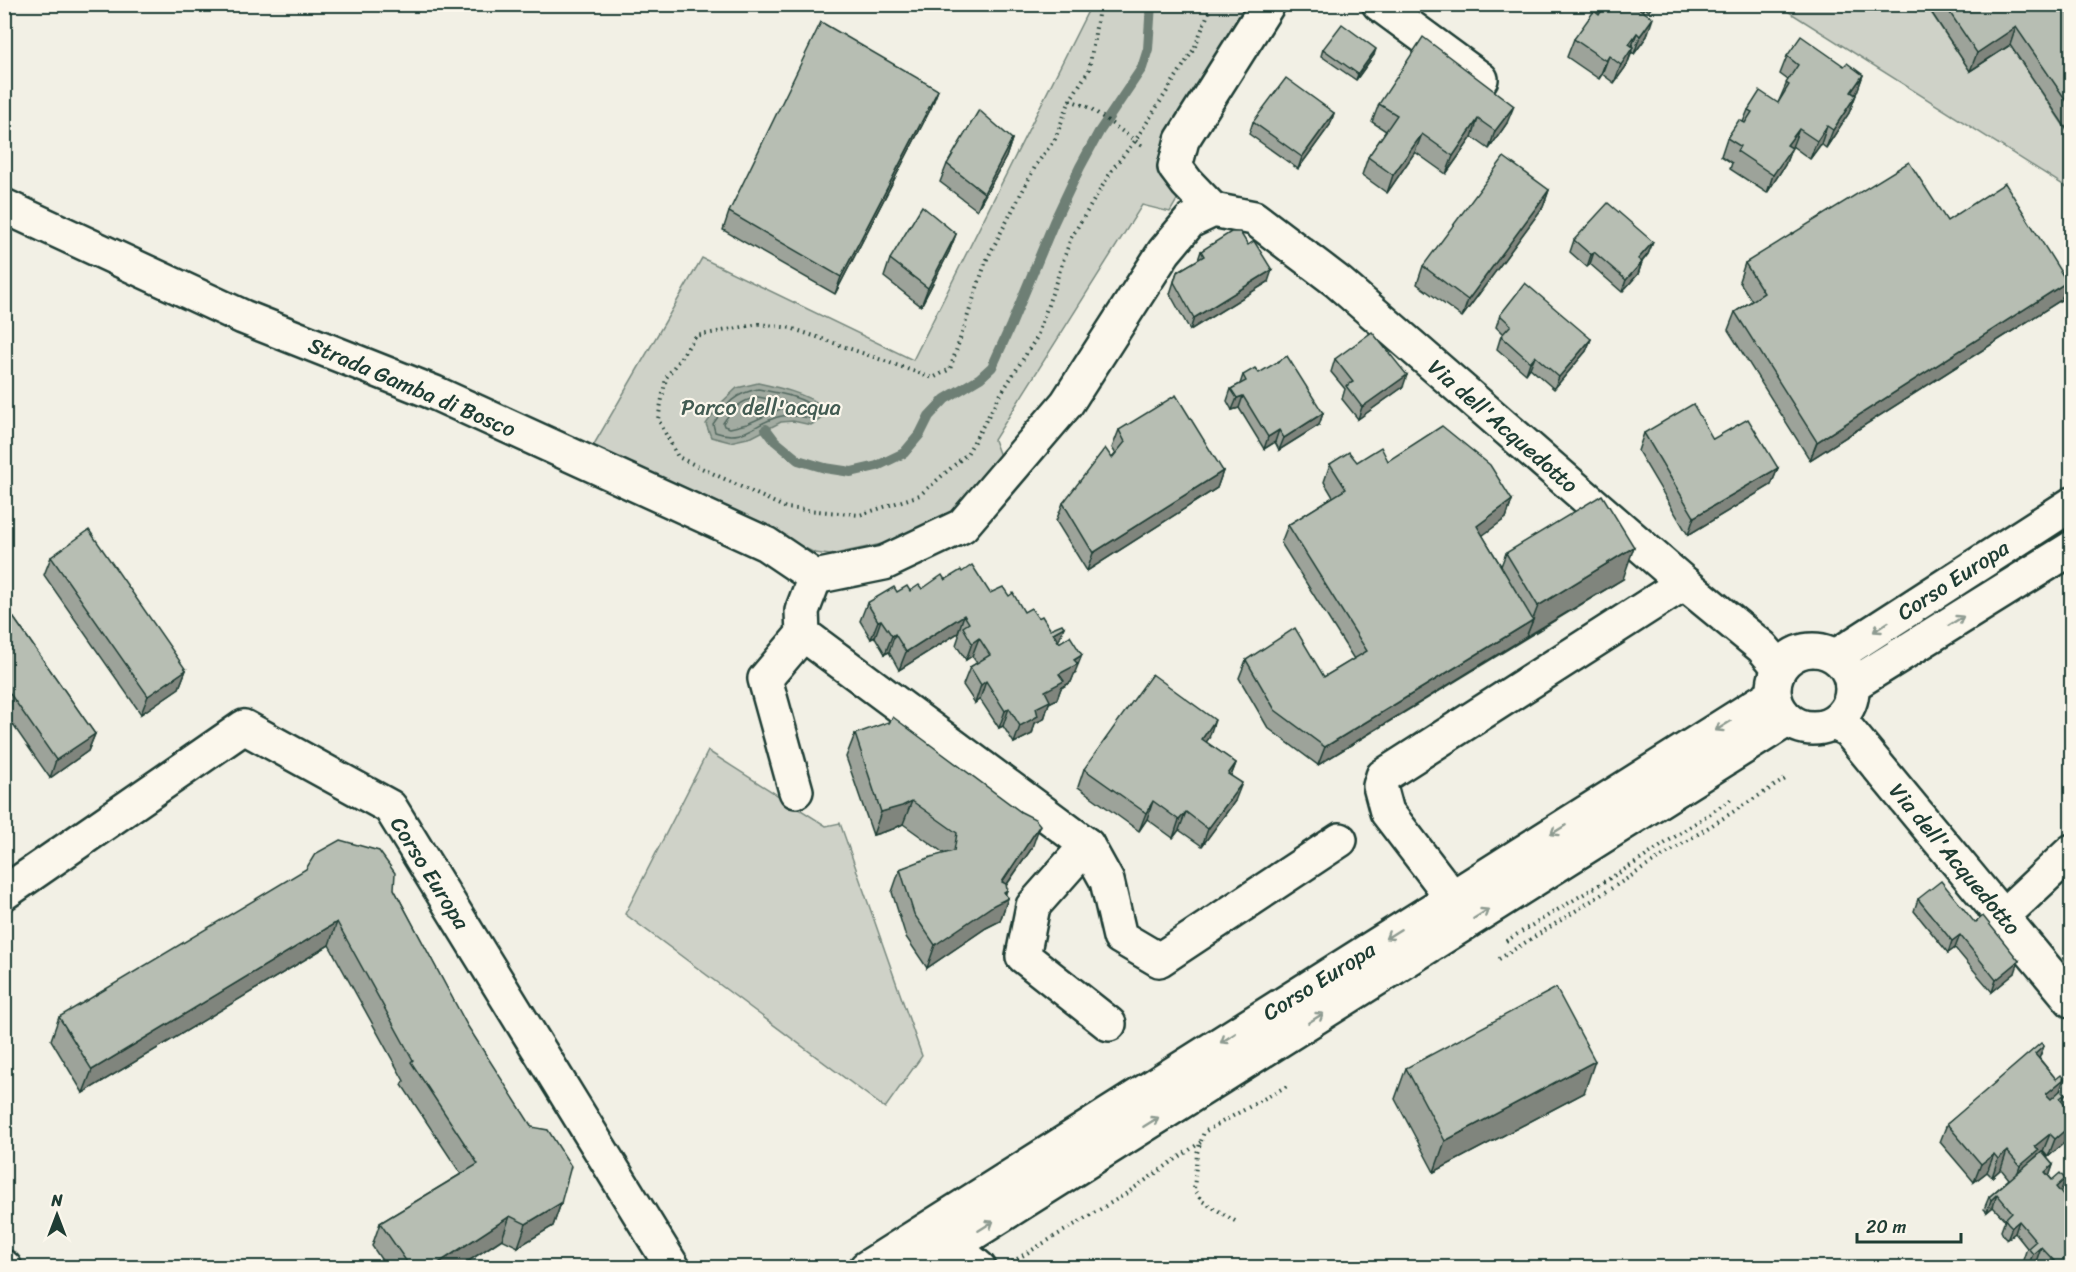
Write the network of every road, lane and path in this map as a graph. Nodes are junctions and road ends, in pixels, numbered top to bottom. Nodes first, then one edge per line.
1 (1101, 4) edge
2 (1212, 4) edge
3 (1268, 4) edge
4 (1379, 4) edge
5 (1481, 79) edge
6 (1070, 100) junction
7 (1136, 141) junction
8 (1175, 167) junction
9 (4, 206) edge
10 (1213, 210) junction
11 (2072, 504) edge
12 (2072, 548) edge
13 (815, 577) junction
14 (1684, 583) junction
15 (803, 634) junction
16 (1836, 656) junction
17 (1852, 685) junction
18 (1779, 694) junction
19 (1834, 723) junction
20 (1787, 778) dead end
21 (796, 790) dead end
22 (1340, 840) dead end
23 (1087, 845) junction
24 (2072, 851) edge
25 (4, 893) edge
26 (1452, 897) junction
27 (2003, 916) junction
28 (1499, 959) dead end
29 (2072, 1001) edge
30 (1109, 1024) dead end
31 (1287, 1086) dead end
32 (1201, 1142) junction
33 (1235, 1221) dead end
34 (953, 1246) junction
35 (674, 1268) edge
36 (866, 1268) edge
37 (918, 1268) edge
38 (980, 1268) edge
39 (1004, 1268) edge

1 - 6 path
2 - 7 path
3 - 8 street
4 - 5 street
6 - 7 path
6 - 7 path
7 - 8 path
8 - 10 street
9 - 13 street, Strada Gamba di Bosco
10 - 13 street
10 - 14 street, Via dell'Acquedotto
11 -> 16 street, Corso Europa
17 -> 12 street, Corso Europa
13 - 15 street
14 - 18 street, Via dell'Acquedotto
14 - 26 street
15 - 21 street
15 - 23 street
16 - 17 street
16 - 18 street
17 - 19 street
18 - 19 street
18 -> 26 street, Corso Europa
34 -> 18 street, Corso Europa
19 - 27 street, Via dell'Acquedotto
20 - 28 path
22 - 23 street
23 - 30 street
24 - 27 street
25 - 35 street, Corso Europa
26 -> 36 street, Corso Europa
27 - 29 street, Via dell'Acquedotto
31 - 32 path
32 - 33 path
32 - 39 path
34 - 37 street, Corso Europa
34 - 38 street

